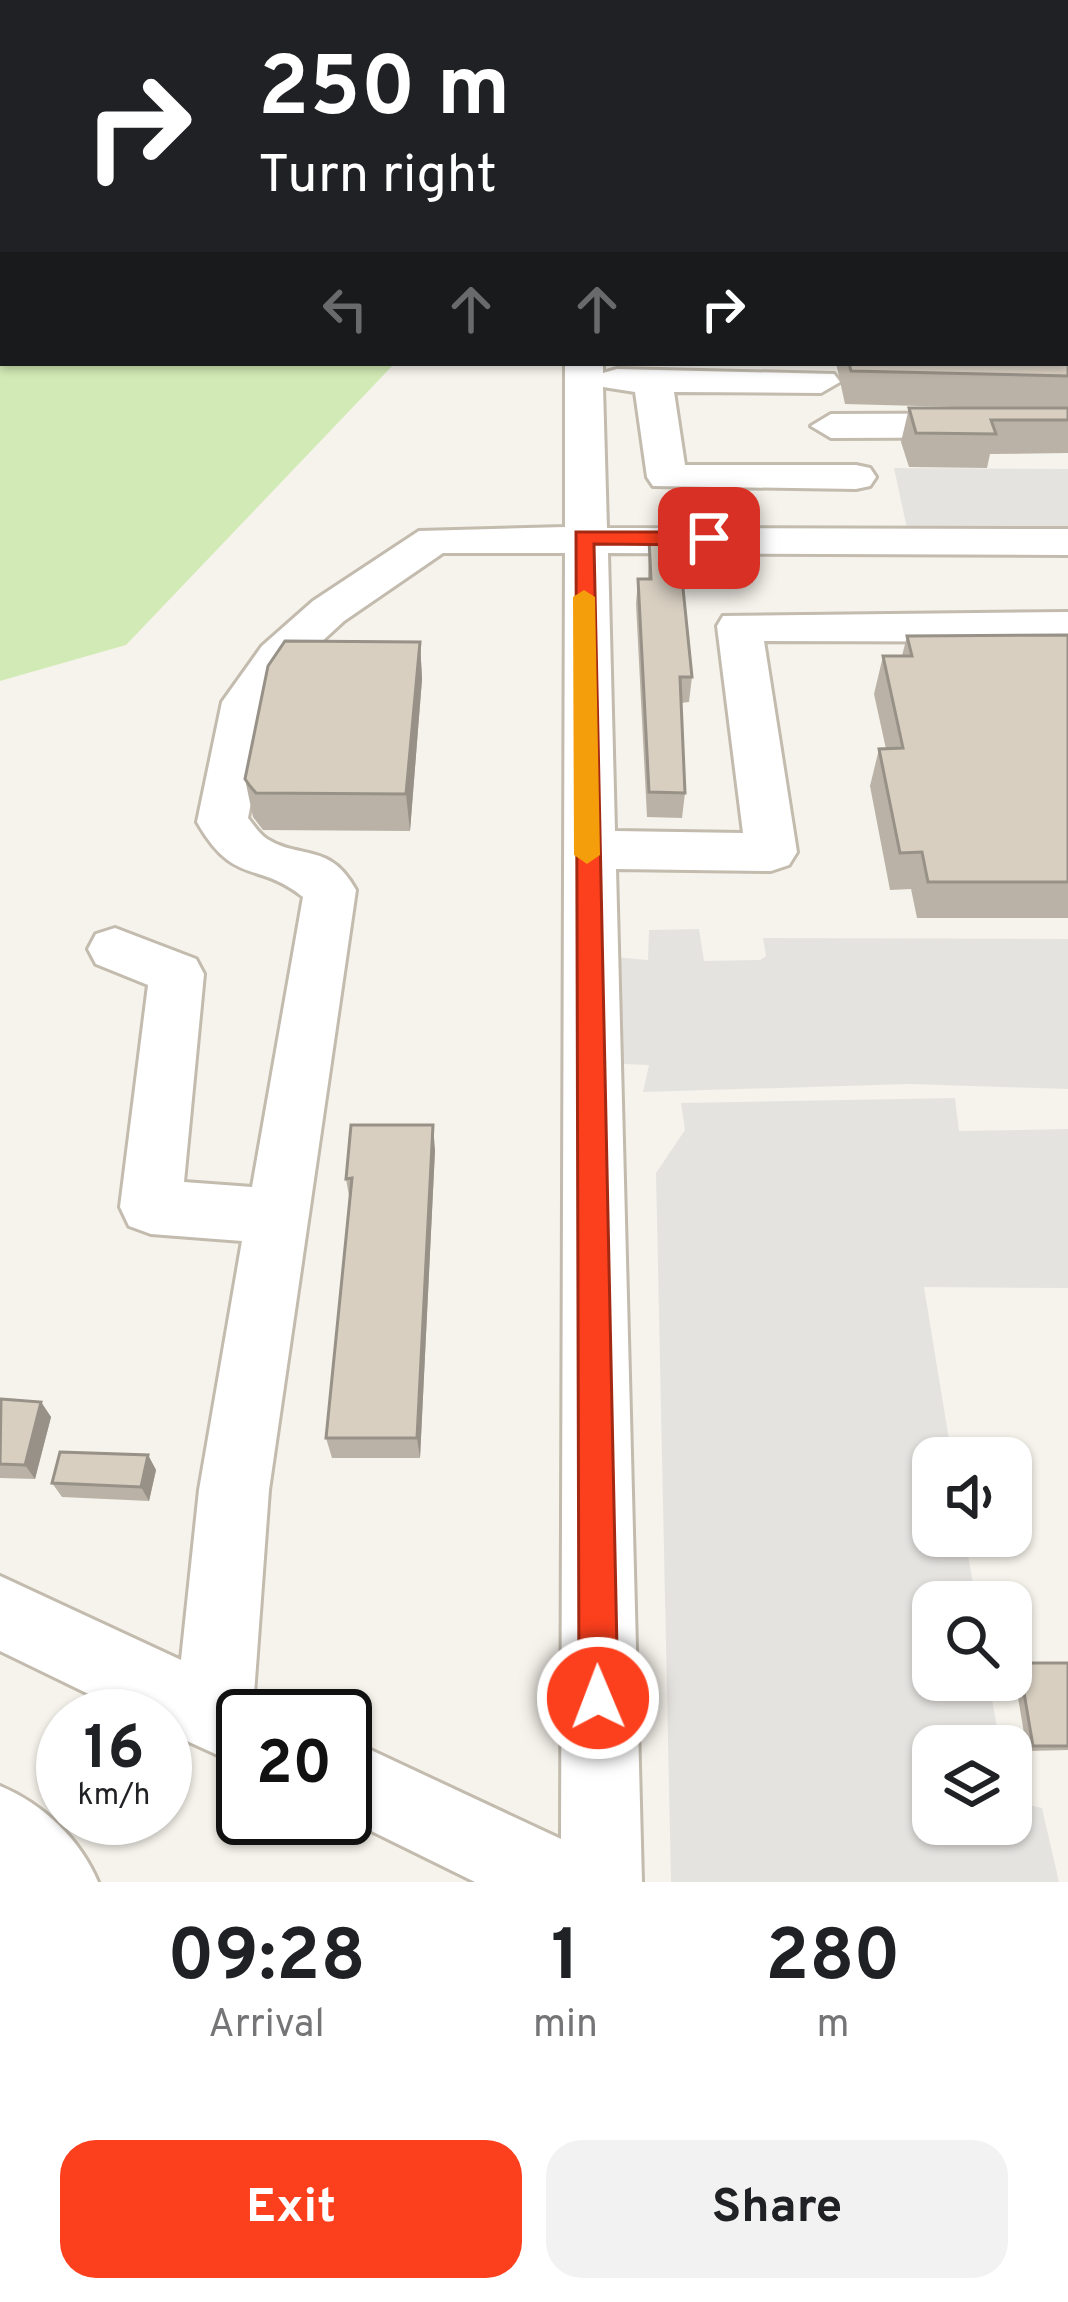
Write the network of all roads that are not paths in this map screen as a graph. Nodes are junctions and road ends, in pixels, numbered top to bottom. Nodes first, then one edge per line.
1 (585, 368) edge
2 (709, 372) edge
3 (819, 372) edge
4 (653, 380) junction
5 (1068, 425) edge
6 (831, 426) junction
7 (856, 477) junction
8 (583, 537) junction
9 (877, 540) junction
10 (1068, 542) edge
11 (1068, 627) edge
12 (587, 850) junction
13 (115, 950) dead end
14 (279, 1216) junction
15 (0, 1613) edge
16 (230, 1689) edge
17 (216, 1715) edge
18 (372, 1790) edge
19 (0, 1826) edge
20 (57, 1882) edge
21 (562, 1882) edge
22 (601, 1882) edge

1 - 4 lane
1 - 8 lane
2 - 3 lane
2 - 4 lane
3 - 6 lane
4 - 7 lane
5 - 6 lane
6 - 7 lane
7 - 9 lane
8 - 9 lane
8 - 12 lane
8 - 14 lane
9 - 10 lane
11 - 12 lane
12 - 22 lane
13 - 14 lane
14 - 16 lane
15 - 17 lane
18 - 21 lane
19 - 20 lane

